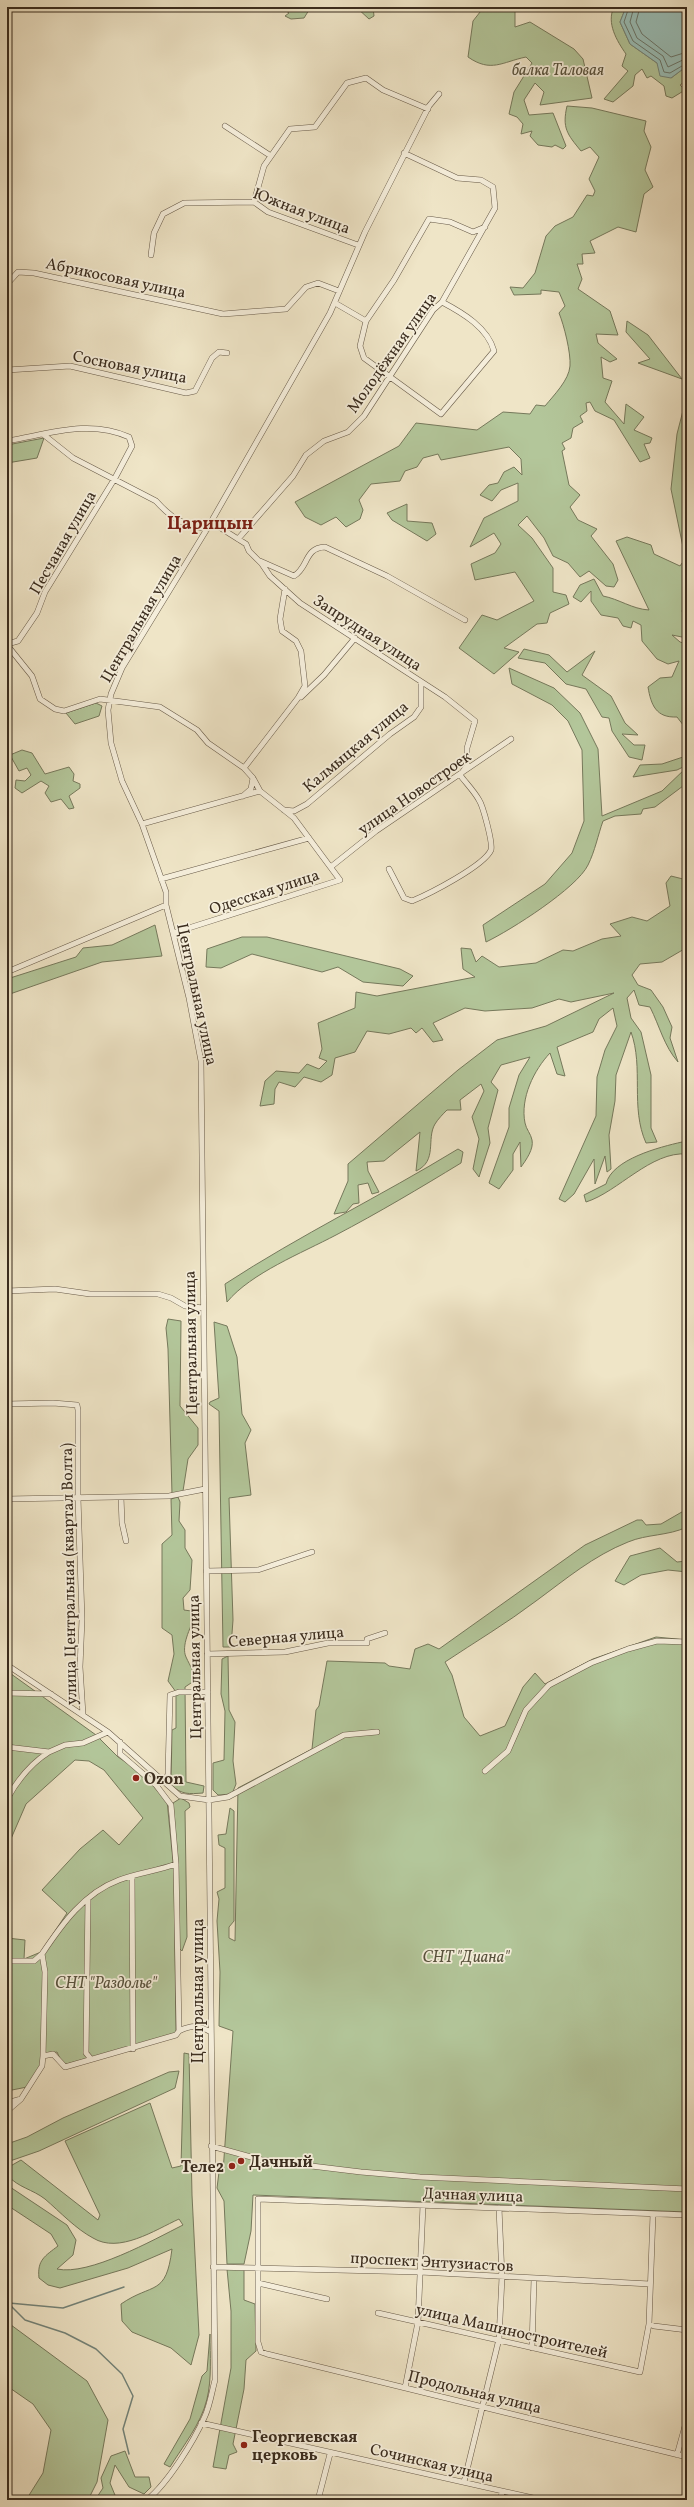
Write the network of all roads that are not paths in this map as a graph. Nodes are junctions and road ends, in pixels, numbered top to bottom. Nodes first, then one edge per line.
1 (439, 94) dead end
2 (428, 109) junction
3 (225, 126) dead end
4 (404, 153) junction
5 (271, 156) junction
6 (254, 202) junction
7 (486, 226) junction
8 (358, 245) junction
9 (151, 255) dead end
10 (7, 284) edge
11 (339, 291) junction
12 (442, 302) junction
13 (335, 303) junction
14 (366, 321) junction
15 (227, 353) dead end
16 (7, 370) edge
17 (390, 379) junction
18 (44, 434) junction
19 (7, 441) edge
20 (115, 478) junction
21 (211, 522) junction
22 (207, 529) junction
23 (238, 539) junction
24 (258, 559) junction
25 (285, 589) junction
26 (465, 620) dead end
27 (355, 638) junction
28 (7, 645) edge
29 (421, 682) junction
30 (298, 698) junction
31 (109, 701) junction
32 (511, 739) dead end
33 (244, 768) junction
34 (460, 775) junction
35 (254, 778) junction
36 (260, 790) junction
37 (242, 796) junction
38 (283, 810) junction
39 (142, 824) junction
40 (309, 838) junction
41 (332, 866) junction
42 (389, 870) dead end
43 (161, 879) junction
44 (166, 905) junction
45 (173, 933) junction
46 (7, 972) edge
47 (7, 1291) edge
48 (203, 1308) junction
49 (7, 1404) edge
50 (205, 1489) junction
51 (121, 1497) junction
52 (7, 1498) edge
53 (78, 1498) junction
54 (126, 1541) dead end
55 (312, 1552) dead end
56 (206, 1571) junction
57 (385, 1633) dead end
58 (687, 1642) edge
59 (207, 1654) junction
60 (7, 1665) edge
61 (208, 1692) junction
62 (7, 1693) edge
63 (52, 1694) junction
64 (83, 1715) junction
65 (108, 1732) junction
66 (377, 1732) dead end
67 (120, 1742) junction
68 (7, 1747) edge
69 (49, 1752) junction
70 (486, 1771) dead end
71 (165, 1783) junction
72 (8, 1796) edge
73 (209, 1800) junction
74 (176, 1864) junction
75 (132, 1877) junction
76 (88, 1899) junction
77 (42, 1954) junction
78 (7, 1960) edge
79 (179, 2031) junction
80 (211, 2032) junction
81 (133, 2049) junction
82 (43, 2056) junction
83 (90, 2059) junction
84 (22, 2099) junction
85 (7, 2103) edge
86 (7, 2111) edge
87 (212, 2146) junction
88 (687, 2189) edge
89 (423, 2205) junction
90 (499, 2208) junction
91 (653, 2214) junction
92 (687, 2215) edge
93 (213, 2267) junction
94 (258, 2267) junction
95 (420, 2272) junction
96 (502, 2278) junction
97 (534, 2279) junction
98 (258, 2283) junction
99 (650, 2284) junction
100 (327, 2299) dead end
101 (378, 2313) dead end
102 (418, 2322) junction
103 (649, 2324) junction
104 (687, 2330) edge
105 (498, 2339) junction
106 (532, 2348) junction
107 (406, 2388) junction
108 (482, 2406) junction
109 (687, 2419) edge
110 (201, 2423) junction
111 (330, 2454) junction
112 (677, 2455) junction
113 (687, 2457) edge
114 (464, 2482) junction
115 (502, 2491) junction
116 (147, 2500) edge
117 (318, 2500) edge
118 (501, 2500) edge
119 (542, 2500) edge

1 - 2 street, Центральная улица
2 - 4 street, Центральная улица
2 - 5 street
3 - 5 street
4 - 7 street, Молодёжная улица
4 - 8 street, Центральная улица
5 - 6 street
6 - 8 street, Южная улица
6 - 9 street, Южная улица
7 - 12 street, Молодёжная улица
7 - 14 street
8 - 11 street, Центральная улица
10 - 11 street, Абрикосовая улица
11 - 13 street, Центральная улица
12 - 17 street, Молодёжная улица
12 - 17 street
13 - 14 street
13 - 21 street, Центральная улица
14 - 17 street
15 - 16 street, Сосновая улица
17 - 23 street, Молодёжная улица
18 - 19 street
18 - 20 street
18 - 20 street, Песчаная улица
20 - 22 street
20 - 28 street, Песчаная улица
21 - 22 street, Центральная улица
21 - 23 street, Запрудная улица
22 - 31 street, Центральная улица
23 - 24 street, Запрудная улица
24 - 25 street, Запрудная улица
24 - 26 street
25 - 27 street, Запрудная улица
25 - 30 street
27 - 29 street, Запрудная улица
27 - 30 street
28 - 31 street
29 - 34 street, Запрудная улица
29 - 38 street, Калмыцкая улица
30 - 33 street
31 - 33 street
31 - 39 street, Центральная улица
32 - 34 street, улица Новостроек
33 - 35 street
34 - 41 street, улица Новостроек
34 - 42 street
35 - 36 street
35 - 37 street
36 - 37 street
36 - 38 street
37 - 39 street
38 - 40 street
39 - 43 street, Центральная улица
40 - 41 street
40 - 43 street
41 - 45 street, Одесская улица
43 - 44 street, Центральная улица
44 - 45 street, Центральная улица
44 - 46 street
45 - 48 street, Центральная улица
47 - 48 street
48 - 50 street, Центральная улица
49 - 53 street, улица Центральная (квартал Волта)
50 - 51 street
50 - 56 street, Центральная улица
51 - 53 street
51 - 54 street
52 - 53 street
53 - 64 street, улица Центральная (квартал Волта)
55 - 56 street
56 - 59 street, Центральная улица
57 - 59 street, Северная улица
58 - 70 street
59 - 61 street, Центральная улица
60 - 63 street
61 - 71 street
61 - 73 street, Центральная улица
62 - 63 street
63 - 64 street
64 - 65 street
65 - 67 street
65 - 69 street
66 - 73 street
67 - 71 street
67 - 74 street
68 - 69 street
69 - 72 street
71 - 73 street
73 - 80 street, Центральная улица
74 - 75 street
74 - 79 street
75 - 76 street
75 - 81 street
76 - 77 street
76 - 83 street
77 - 78 street
77 - 82 street
79 - 80 street
79 - 81 street
80 - 87 street, Центральная улица
81 - 83 street
82 - 83 street
82 - 84 street
84 - 85 street
84 - 86 street
87 - 88 street
87 - 93 street, Центральная улица
89 - 90 street, Дачная улица
89 - 94 street, Дачная улица
89 - 95 street
90 - 91 street, Дачная улица
90 - 96 street
91 - 92 street, Дачная улица
91 - 99 street
93 - 94 street, проспект Энтузиастов
93 - 110 street, Центральная улица
94 - 95 street, проспект Энтузиастов
94 - 98 street
95 - 96 street, проспект Энтузиастов
95 - 102 street
96 - 97 street, проспект Энтузиастов
96 - 105 street
97 - 99 street, проспект Энтузиастов
97 - 106 street
98 - 100 street
98 - 107 street, Продольная улица
99 - 103 street
101 - 102 street, улица Машиностроителей
102 - 105 street, улица Машиностроителей
102 - 107 street
103 - 104 street
103 - 106 street, улица Машиностроителей
105 - 106 street, улица Машиностроителей
105 - 108 street
107 - 108 street, Продольная улица
108 - 112 street, Продольная улица
108 - 114 street
109 - 112 street
110 - 111 street, Сочинская улица
110 - 116 street, Центральная улица
111 - 114 street, Сочинская улица
111 - 117 street
112 - 113 street, Продольная улица
114 - 115 street, Сочинская улица
115 - 118 street
115 - 119 street, Сочинская улица

